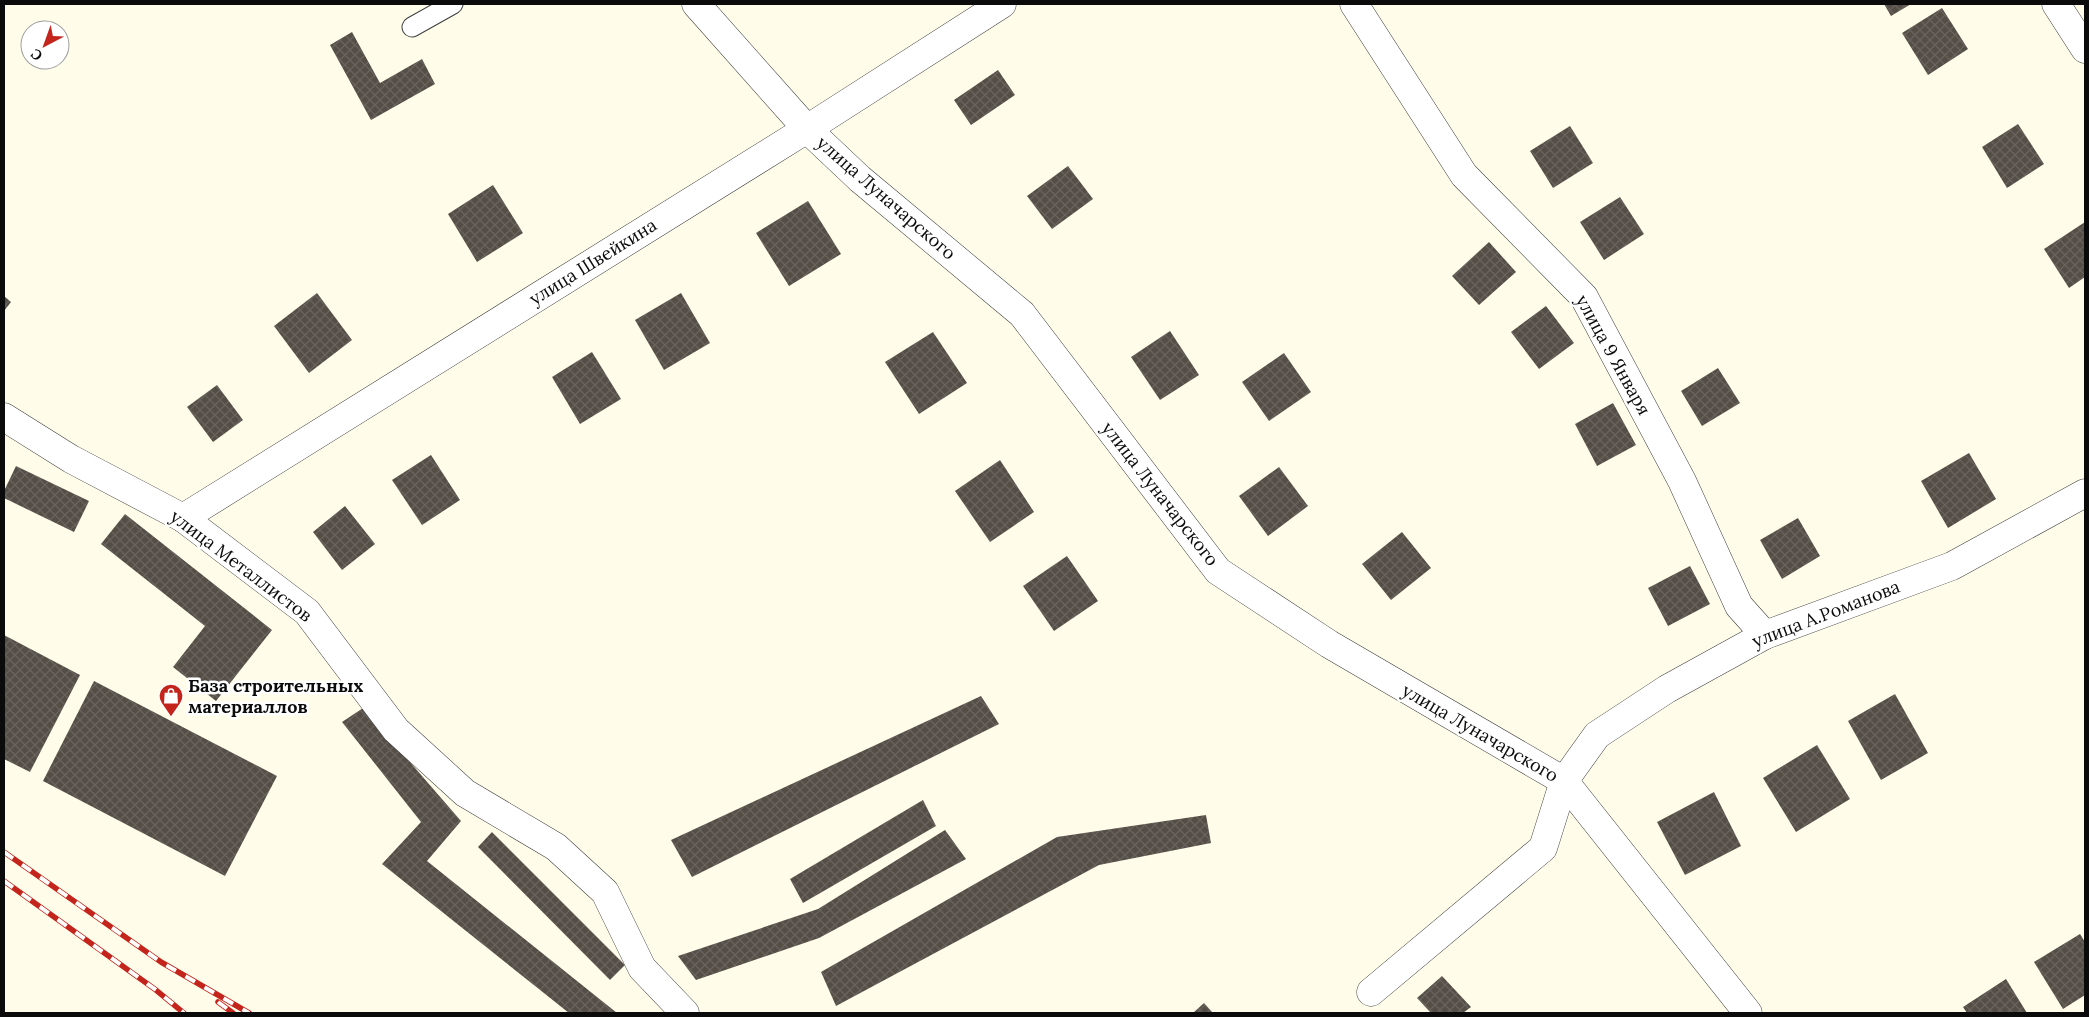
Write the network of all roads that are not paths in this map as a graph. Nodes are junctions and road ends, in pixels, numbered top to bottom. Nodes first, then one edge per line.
1 (453, 4) edge
2 (696, 4) edge
3 (1002, 4) edge
4 (1354, 4) edge
5 (2056, 4) edge
6 (412, 27) dead end
7 (2085, 49) edge
8 (807, 129) junction
9 (4, 417) edge
10 (2085, 493) edge
11 (183, 518) junction
12 (1765, 635) junction
13 (1564, 781) junction
14 (1371, 992) dead end
15 (685, 1013) edge
16 (1748, 1013) edge

1 - 6 lane
2 - 8 street, улица Луначарского
3 - 8 street, улица Швейкина
4 - 12 street, улица 9 Января
5 - 7 street
8 - 11 street, улица Швейкина
8 - 13 street, улица Луначарского
9 - 11 street, улица Металлистов
10 - 12 street, улица А.Романова
11 - 15 street, улица Металлистов
12 - 13 street, улица А.Романова
13 - 14 street, улица А.Романова
13 - 16 street, улица Луначарского

